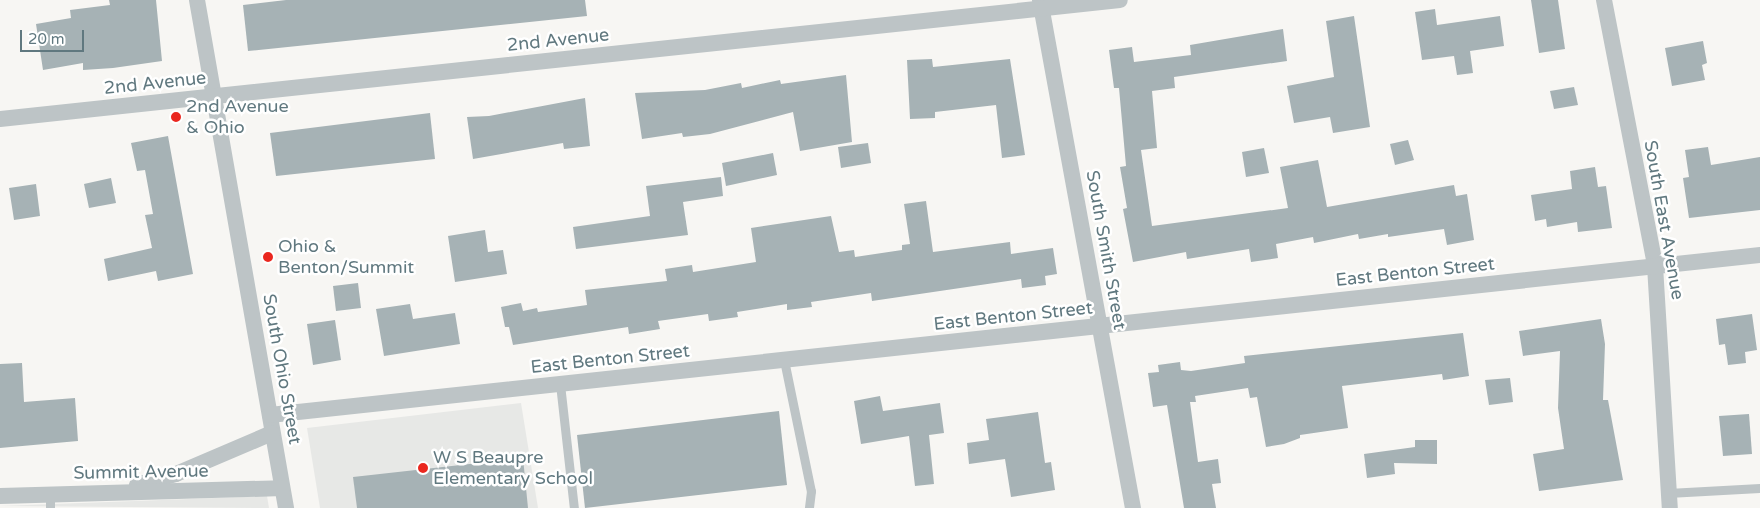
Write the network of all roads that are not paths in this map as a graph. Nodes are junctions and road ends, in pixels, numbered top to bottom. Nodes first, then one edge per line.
1 (197, 0) edge
2 (1120, 0) edge
3 (1604, 0) edge
4 (1041, 4) edge
5 (215, 96) junction
6 (0, 119) edge
7 (1760, 255) edge
8 (1655, 266) junction
9 (1100, 327) junction
10 (784, 360) junction
11 (560, 384) junction
12 (270, 415) junction
13 (272, 433) junction
14 (282, 488) junction
15 (1760, 488) edge
16 (88, 493) junction
17 (0, 496) edge
18 (50, 501) edge
19 (1669, 501) edge
20 (286, 508) edge
21 (574, 508) edge
22 (809, 508) edge
23 (1133, 508) edge

1 - 5 street, South Ohio Street
2 - 4 street, 2nd Avenue
3 - 8 street, South East Avenue
4 - 5 street, 2nd Avenue
4 - 9 street, South Smith Street
5 - 6 street, 2nd Avenue
5 - 12 street, South Ohio Street
7 - 8 street, East Benton Street
8 - 9 street, East Benton Street
8 - 19 street, South East Avenue
9 - 10 street, East Benton Street
9 - 23 street, South Smith Street
10 - 11 street, East Benton Street
10 - 22 lane
11 - 12 street, East Benton Street
11 - 21 lane
12 - 13 street, South Ohio Street
13 - 14 street, South Ohio Street
13 - 16 street
14 - 16 street, Summit Avenue
14 - 20 street, South Ohio Street
15 - 19 lane
16 - 18 street, Summit Avenue
17 - 18 street, Summit Avenue

